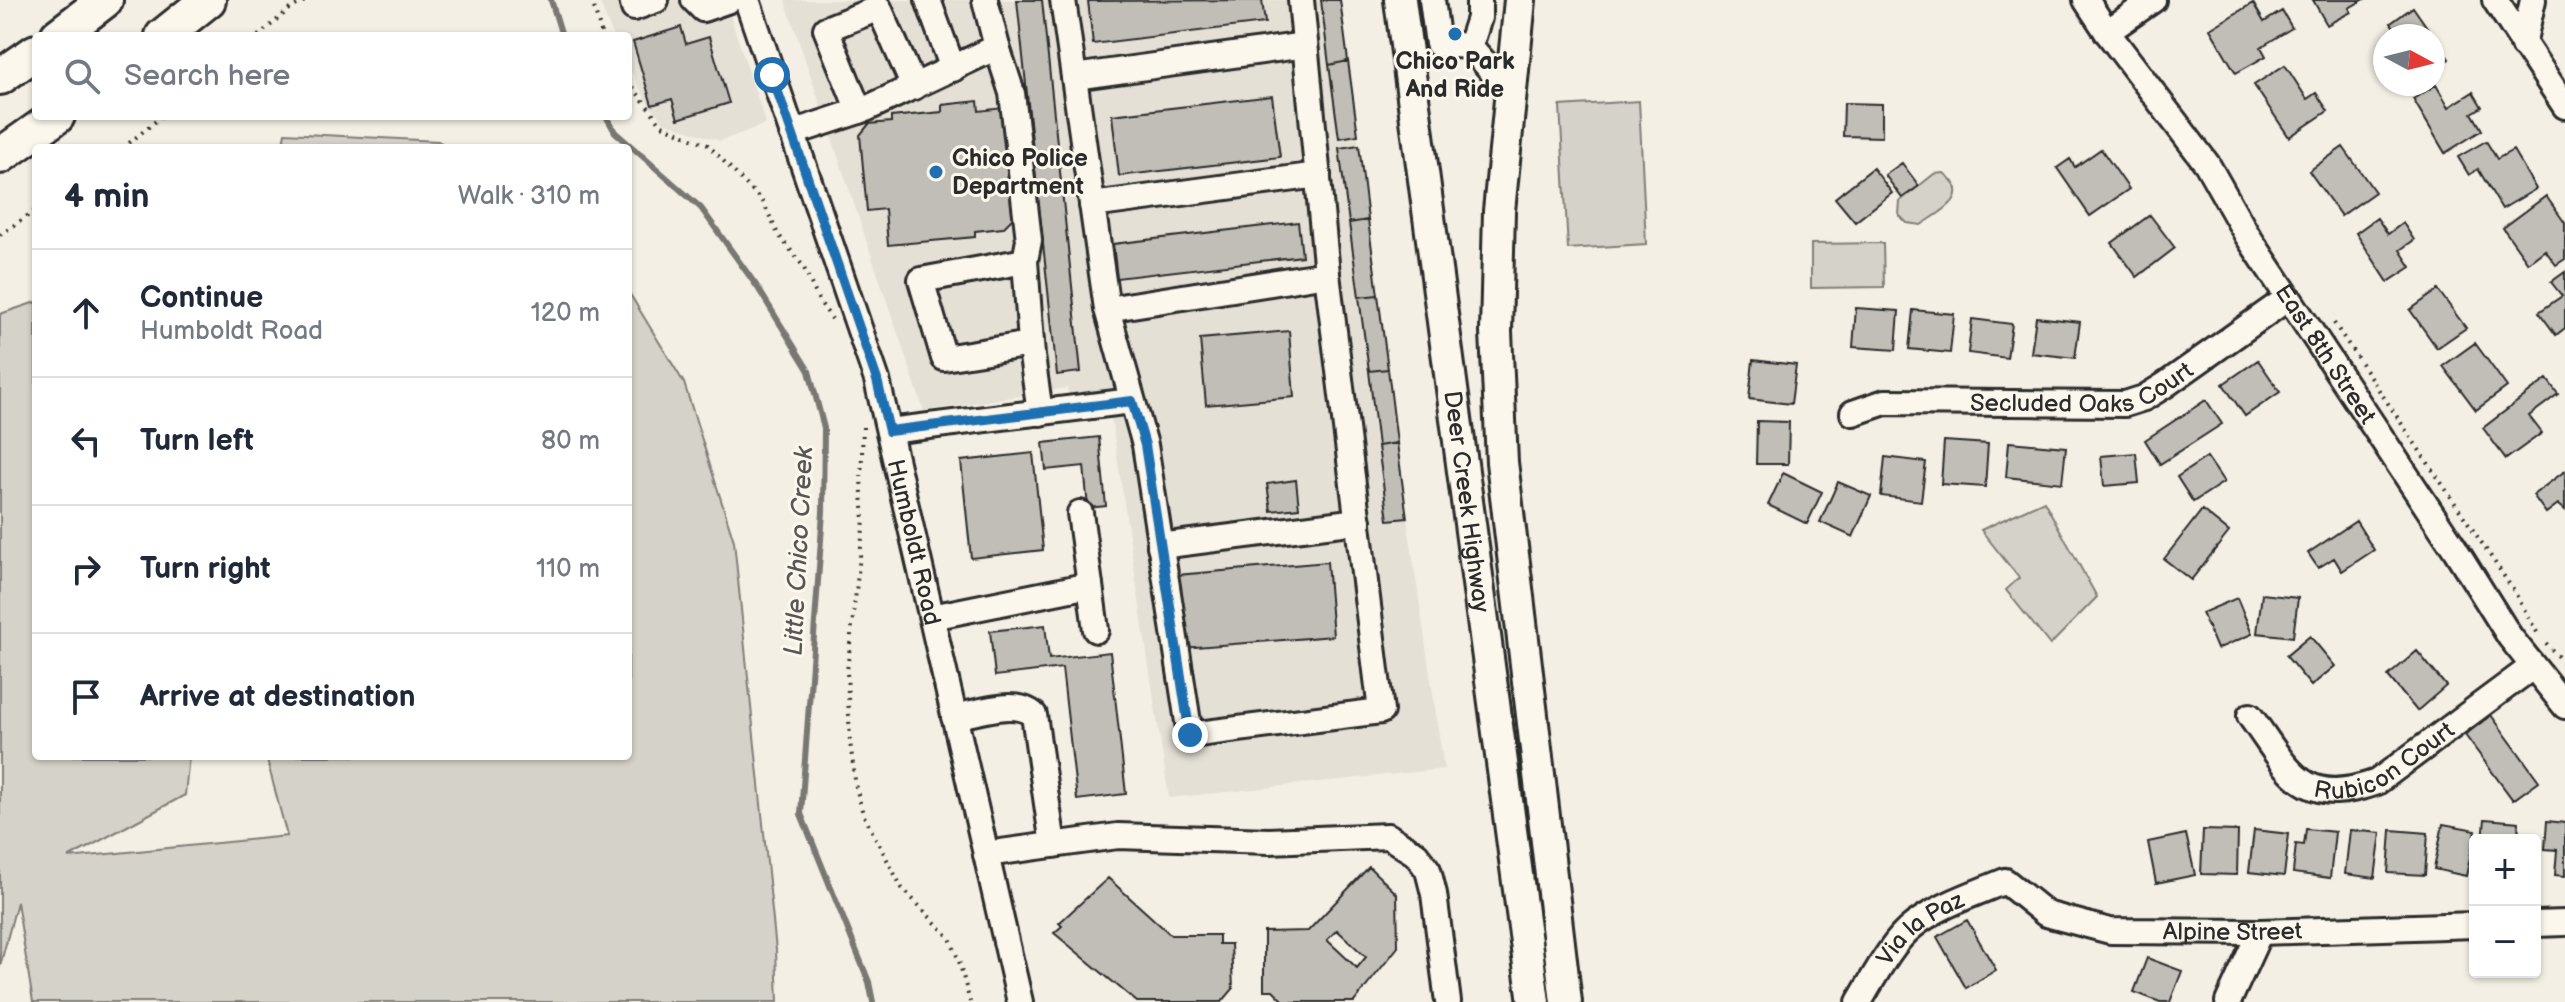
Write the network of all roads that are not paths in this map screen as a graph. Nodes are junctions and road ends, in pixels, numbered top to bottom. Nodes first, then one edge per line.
1 (105, 0) edge
2 (208, 0) edge
3 (632, 0) edge
4 (656, 0) edge
5 (694, 0) edge
6 (729, 0) edge
7 (747, 0) edge
8 (928, 0) edge
9 (985, 0) edge
10 (1063, 0) edge
11 (1301, 0) edge
12 (1400, 0) edge
13 (1432, 0) edge
14 (1479, 0) edge
15 (1520, 0) edge
16 (2086, 0) edge
17 (2153, 0) edge
18 (2495, 0) edge
19 (2533, 0) edge
20 (63, 32) edge
21 (168, 32) edge
22 (2107, 32) junction
23 (1305, 45) junction
24 (2523, 45) junction
25 (1470, 46) junction
26 (997, 47) junction
27 (32, 55) edge
28 (953, 69) junction
29 (0, 77) edge
30 (1074, 77) junction
31 (914, 87) junction
32 (1510, 92) junction
33 (2565, 106) edge
34 (859, 111) junction
35 (51, 120) edge
36 (792, 133) junction
37 (0, 156) edge
38 (1318, 175) junction
39 (1092, 205) junction
40 (1025, 261) junction
41 (1327, 274) junction
42 (2288, 298) junction
43 (1107, 309) junction
44 (1031, 344) junction
45 (1132, 401) junction
46 (1040, 413) junction
47 (1853, 413) dead end
48 (889, 431) junction
49 (1080, 513) dead end
50 (1358, 521) junction
51 (1160, 546) junction
52 (1090, 585) junction
53 (932, 617) junction
54 (1096, 630) dead end
55 (2532, 667) junction
56 (2565, 706) edge
57 (2250, 716) dead end
58 (954, 717) junction
59 (1053, 845) junction
60 (986, 854) junction
61 (2005, 881) joint
62 (2565, 923) edge
63 (2541, 924) edge
64 (2469, 925) edge
65 (2260, 932) junction
66 (1020, 1002) edge
67 (1448, 1002) edge
68 (1534, 1002) edge
69 (1566, 1002) edge
70 (1859, 1002) edge
71 (2228, 1002) edge

1 - 20 highway
2 - 21 highway
3 - 4 street
5 - 6 street
7 - 36 street, Humboldt Road
8 - 28 street
9 - 26 street
10 - 30 street
11 - 23 street
12 - 68 main road, Deer Creek Highway
13 - 25 street
14 - 25 street
15 - 32 main road, Deer Creek Highway
16 - 22 street, East 8th Street
17 - 22 street
18 - 24 street
19 - 24 street
22 - 42 street, East 8th Street
23 - 30 street
23 - 38 street
24 - 33 street
25 - 32 street
26 - 28 street
26 - 40 street
27 - 29 highway
28 - 31 street
30 - 39 street
31 - 34 street
31 - 34 street
32 - 69 main road, Deer Creek Highway
34 - 36 street
35 - 37 highway
36 - 48 street, Humboldt Road
38 - 39 street
38 - 41 street
39 - 43 street
40 - 44 street
40 - 44 street
41 - 43 street
41 - 50 street
42 - 47 street, Secluded Oaks Court
42 - 55 street, East 8th Street
43 - 45 street
44 - 46 street
45 - 46 street
45 - 51 street
46 - 48 street
48 - 53 street, Humboldt Road
49 - 52 street
50 - 51 street
50 - 51 street
52 - 53 street
52 - 54 street
53 - 58 street, Humboldt Road
55 - 56 street, East 8th Street
55 - 57 street, Rubicon Court
58 - 59 street
58 - 60 street, Humboldt Road
59 - 60 street
59 - 67 street
60 - 66 street, Humboldt Road
61 - 65 street, Alpine Street
61 - 70 street, Via la Paz
62 - 63 street
64 - 65 street, Alpine Street
65 - 71 street

